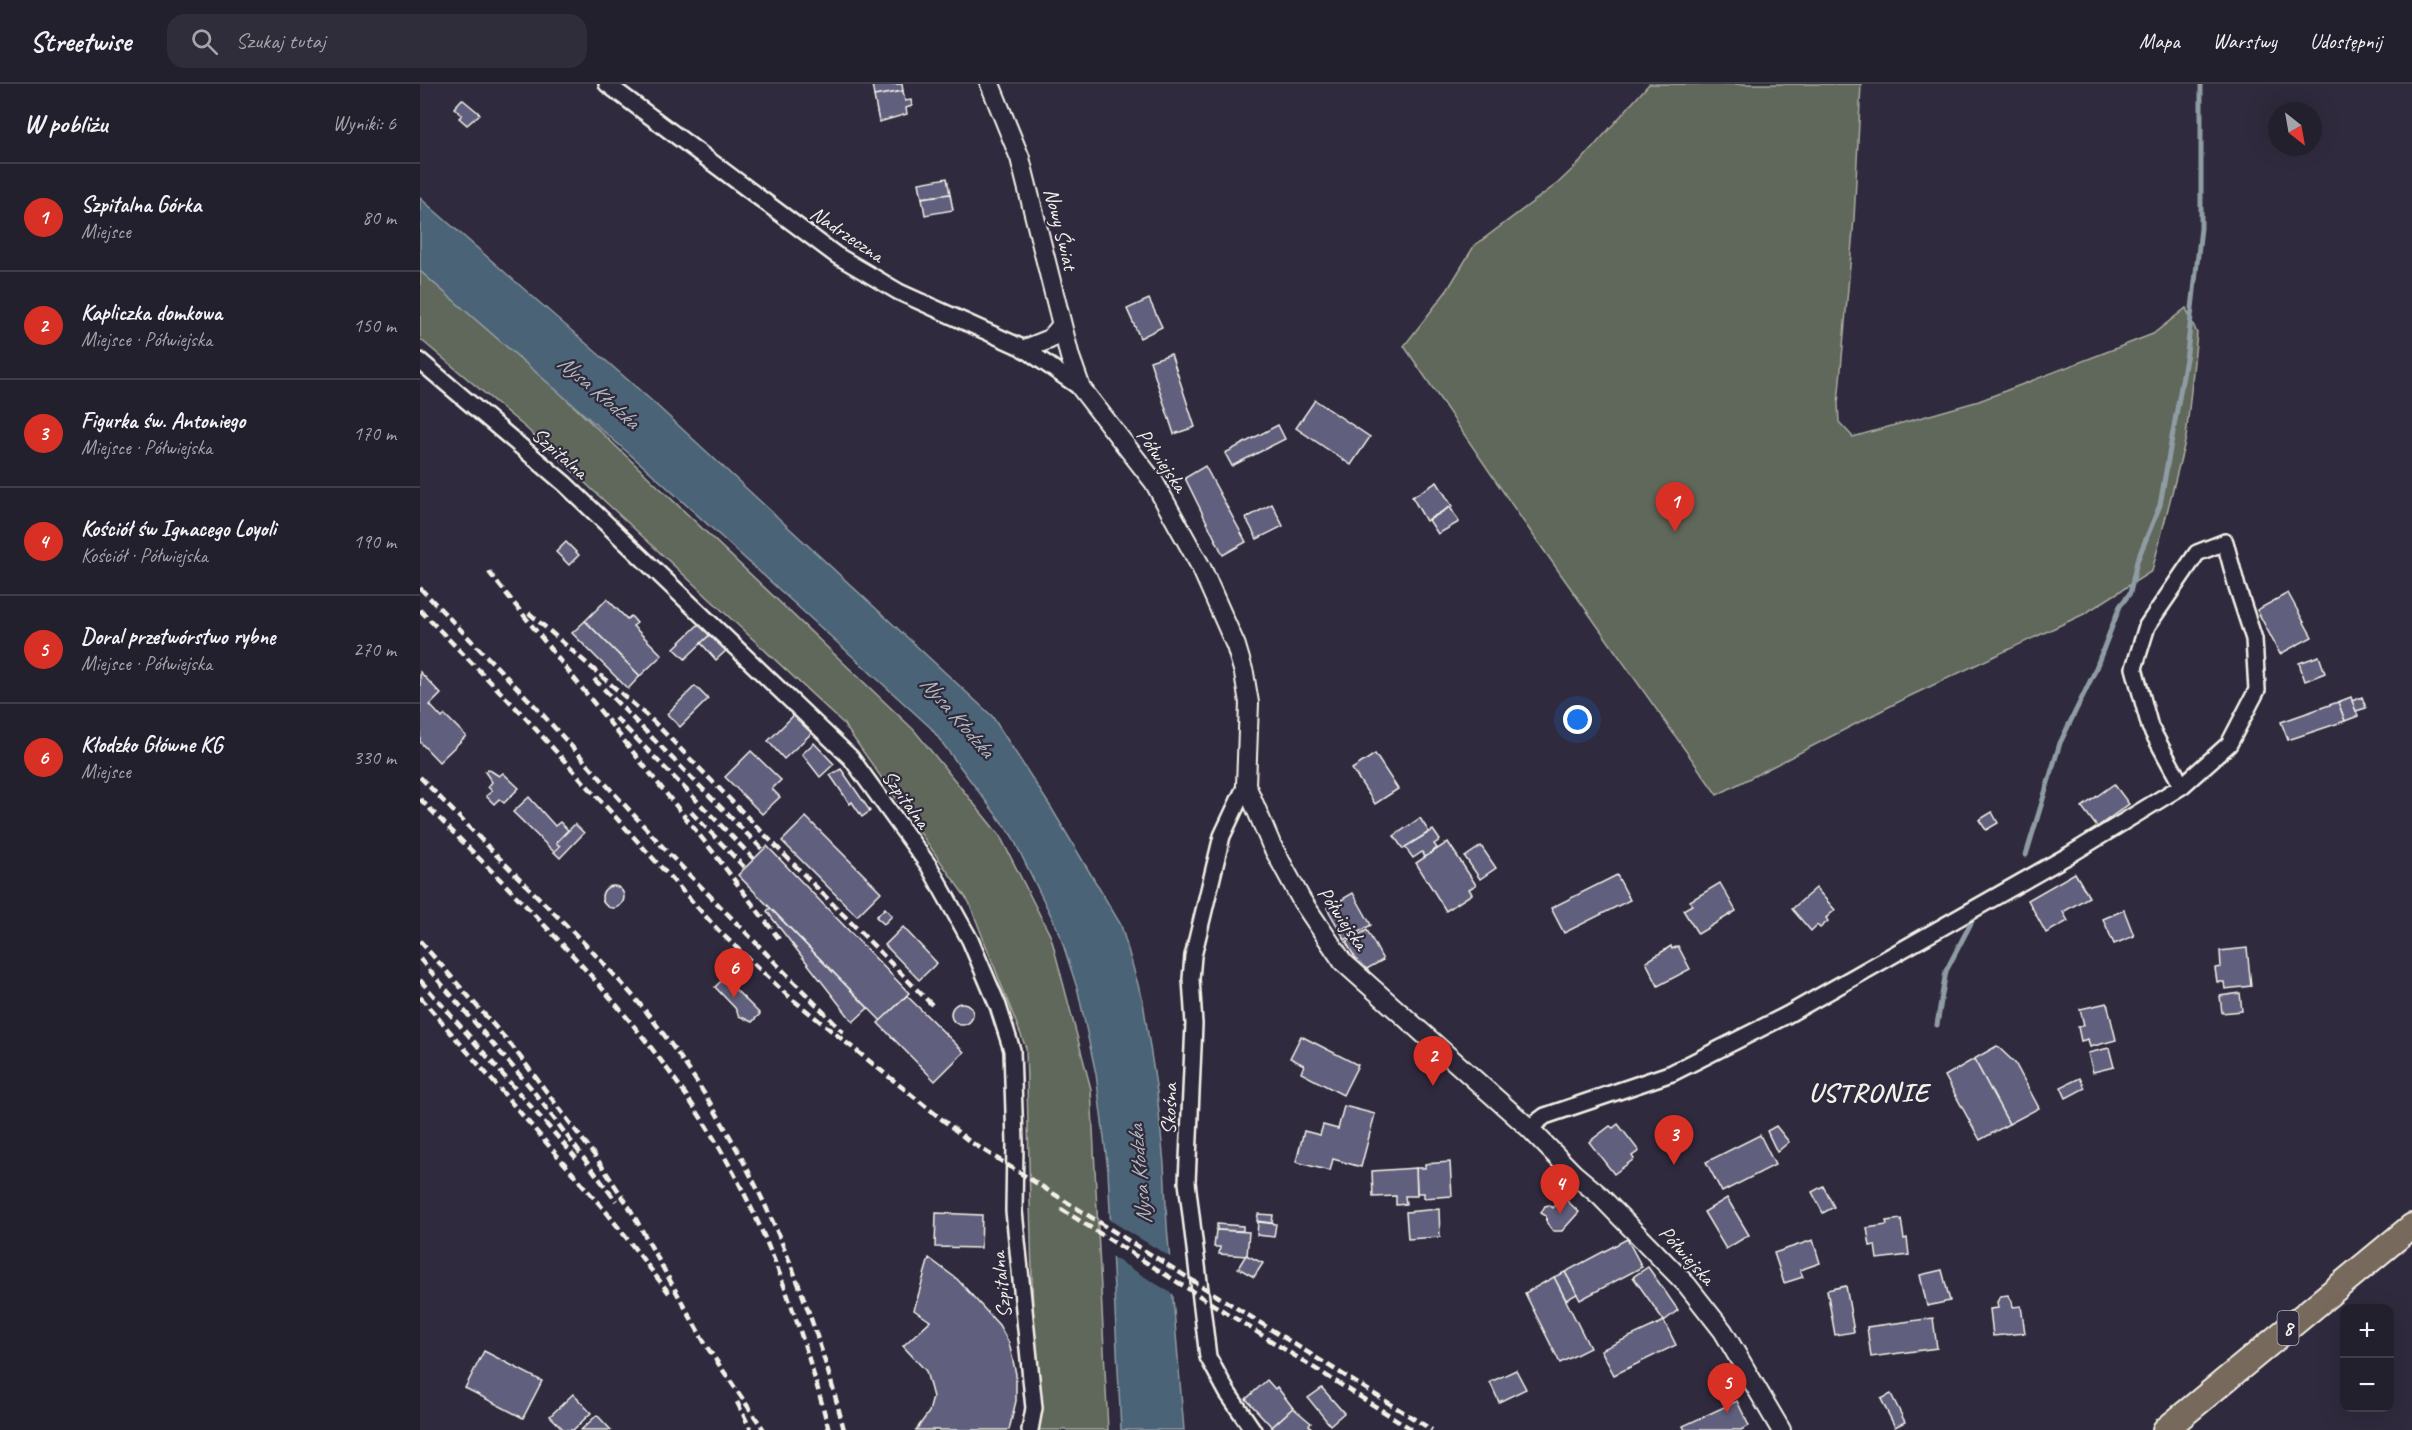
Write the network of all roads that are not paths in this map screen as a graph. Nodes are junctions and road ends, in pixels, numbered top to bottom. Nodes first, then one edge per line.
1 (608, 84) edge
2 (990, 84) edge
3 (1061, 326) junction
4 (1025, 349) junction
5 (420, 361) edge
6 (1081, 388) junction
7 (1246, 785) junction
8 (2182, 786) junction
9 (1529, 1128) junction
10 (2412, 1226) edge
11 (1030, 1430) edge
12 (1253, 1430) edge
13 (1781, 1430) edge
14 (2165, 1430) edge

1 - 4 street, Nadrzeczna
2 - 3 street, Nowy Świat
3 - 4 street
3 - 6 street, Nowy Świat
4 - 6 street, Nadrzeczna
5 - 11 street, Szpitalna
6 - 7 street, Półwiejska
7 - 9 street, Półwiejska
7 - 12 street, Skośna
8 - 8 street
8 - 9 street
9 - 13 street, Półwiejska
10 - 14 highway, 8

